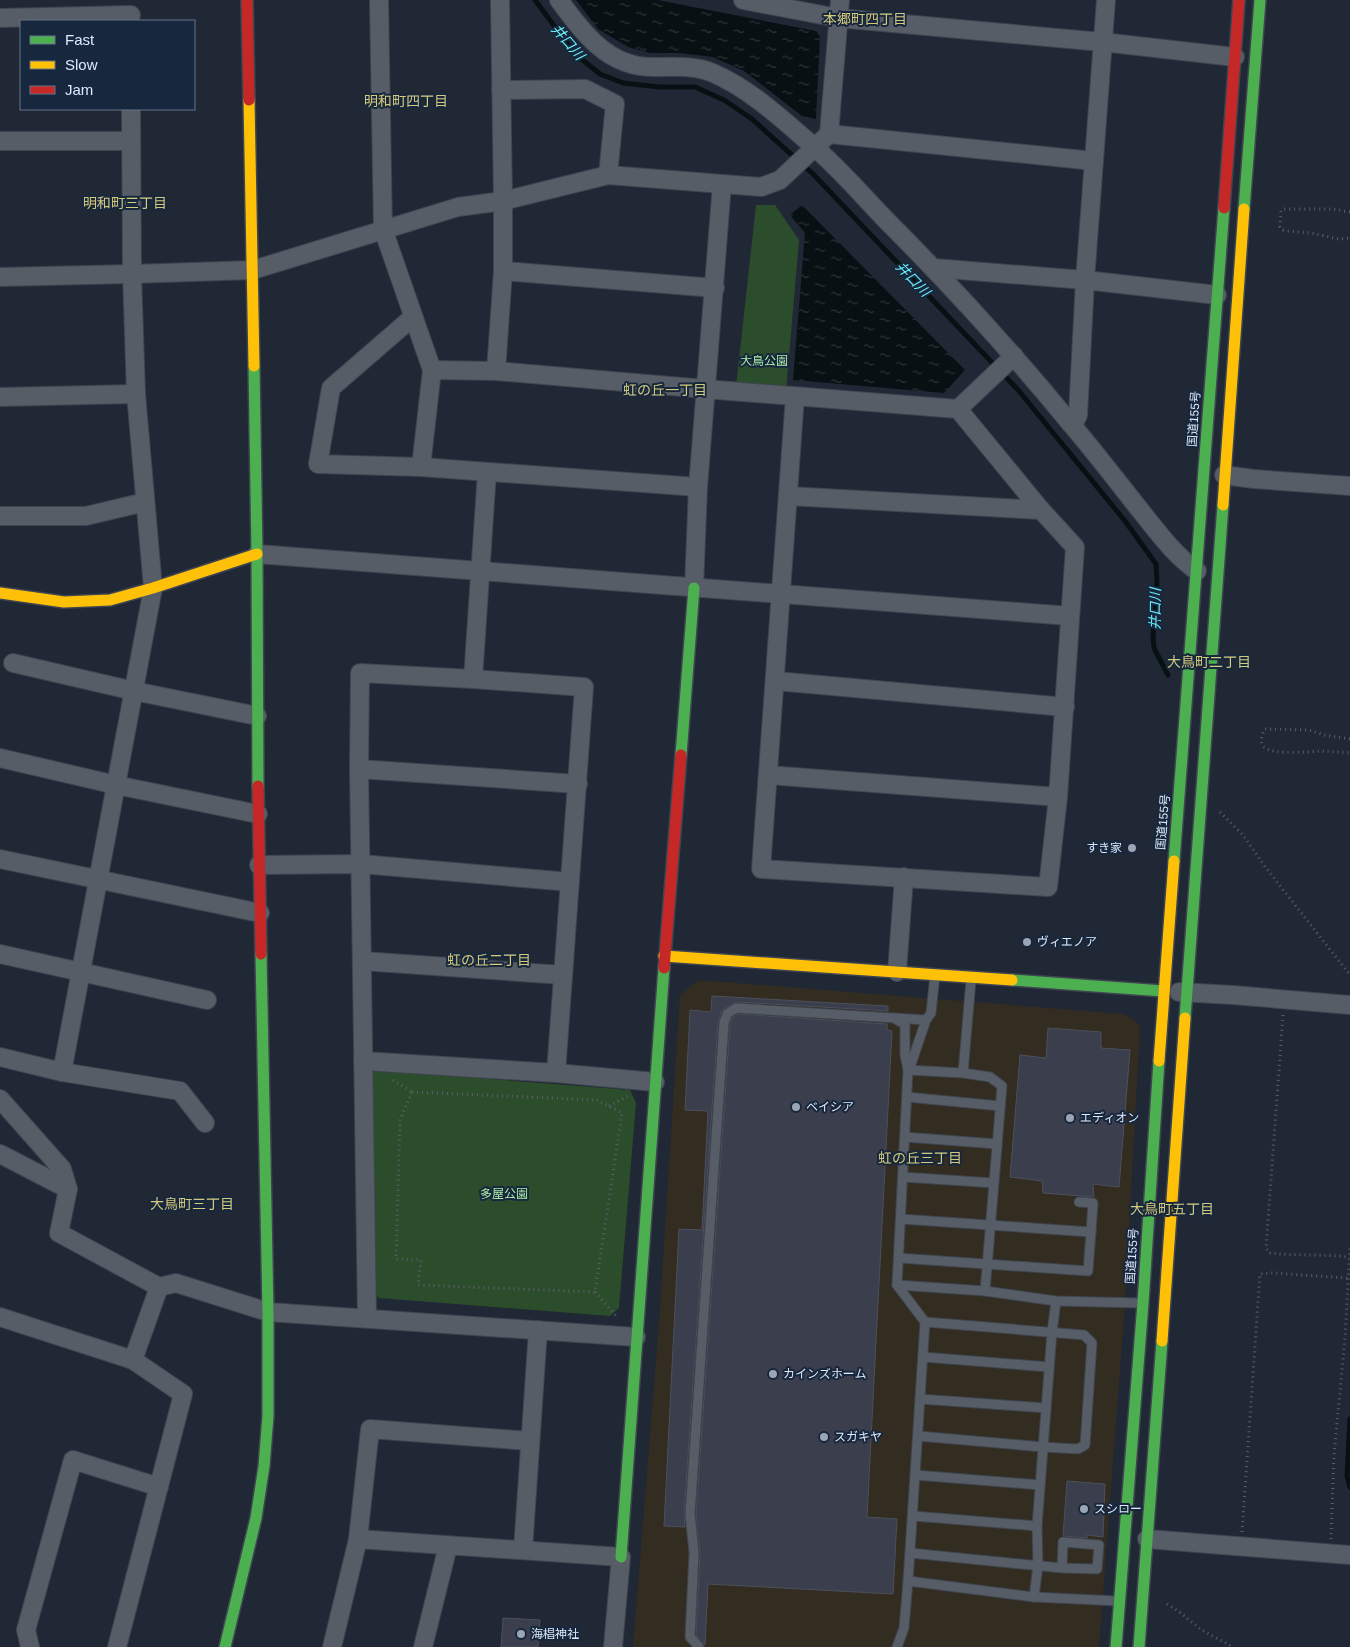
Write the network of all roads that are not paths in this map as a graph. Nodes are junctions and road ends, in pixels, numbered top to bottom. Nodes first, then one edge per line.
1 (247, 0) edge
2 (379, 0) edge
3 (500, 0) edge
4 (559, 0) edge
5 (743, 0) edge
6 (840, 0) edge
7 (1106, 0) edge
8 (1239, 0) edge
9 (1260, 0) edge
10 (131, 12) edge
11 (0, 18) edge
12 (838, 18) junction
13 (1102, 42) junction
14 (1235, 58) junction
15 (500, 90) junction
16 (131, 110) edge
17 (829, 134) junction
18 (0, 141) edge
19 (131, 141) junction
20 (815, 148) junction
21 (1094, 161) junction
22 (608, 175) junction
23 (722, 184) junction
24 (504, 201) junction
25 (383, 229) junction
26 (934, 268) junction
27 (253, 270) junction
28 (503, 271) junction
29 (132, 274) junction
30 (0, 277) edge
31 (1085, 280) junction
32 (715, 288) junction
33 (1217, 294) junction
34 (413, 317) junction
35 (1014, 356) junction
36 (432, 370) junction
37 (496, 371) junction
38 (706, 389) junction
39 (136, 394) junction
40 (795, 396) junction
41 (0, 398) edge
42 (958, 409) junction
43 (1072, 425) junction
44 (421, 467) junction
45 (487, 472) junction
46 (1224, 475) junction
47 (1350, 486) edge
48 (698, 487) junction
49 (788, 496) junction
50 (145, 502) junction
51 (1041, 510) junction
52 (0, 516) edge
53 (257, 554) junction
54 (1197, 571) junction
55 (480, 572) junction
56 (154, 588) junction
57 (694, 588) junction
58 (780, 593) junction
59 (0, 594) edge
60 (1070, 616) junction
61 (12, 663) dead end
62 (473, 678) junction
63 (776, 680) junction
64 (134, 690) junction
65 (1064, 707) junction
66 (257, 716) junction
67 (0, 758) edge
68 (359, 769) junction
69 (768, 775) junction
70 (578, 784) junction
71 (116, 785) junction
72 (1058, 797) junction
73 (258, 814) junction
74 (0, 859) edge
75 (361, 864) junction
76 (259, 865) junction
77 (904, 877) junction
78 (98, 879) junction
79 (570, 882) junction
80 (260, 913) junction
81 (0, 954) edge
82 (664, 956) junction
83 (362, 961) junction
84 (81, 972) junction
85 (897, 972) junction
86 (935, 974) junction
87 (563, 975) junction
88 (972, 977) junction
89 (1163, 992) junction
90 (1187, 993) junction
91 (207, 1000) dead end
92 (1350, 1005) edge
93 (894, 1018) junction
94 (926, 1020) junction
95 (0, 1057) edge
96 (363, 1061) junction
97 (908, 1070) junction
98 (62, 1072) junction
99 (556, 1073) junction
100 (963, 1073) junction
101 (655, 1082) junction
102 (907, 1097) junction
103 (0, 1099) edge
104 (1000, 1106) junction
105 (205, 1123) dead end
106 (905, 1137) junction
107 (998, 1144) junction
108 (0, 1154) edge
109 (903, 1177) junction
110 (994, 1182) junction
111 (68, 1188) junction
112 (1079, 1202) dead end
113 (901, 1219) junction
114 (990, 1224) junction
115 (1091, 1232) junction
116 (899, 1258) junction
117 (987, 1264) junction
118 (897, 1285) junction
119 (159, 1287) junction
120 (985, 1291) junction
121 (1056, 1301) junction
122 (1143, 1303) junction
123 (268, 1312) junction
124 (0, 1317) edge
125 (367, 1318) junction
126 (925, 1322) junction
127 (538, 1330) junction
128 (1052, 1332) junction
129 (636, 1337) junction
130 (923, 1357) junction
131 (133, 1360) junction
132 (1049, 1367) junction
133 (920, 1399) junction
134 (1046, 1408) junction
135 (918, 1436) junction
136 (530, 1440) junction
137 (1043, 1447) junction
138 (915, 1475) junction
139 (1040, 1485) junction
140 (159, 1487) junction
141 (913, 1516) junction
142 (1037, 1526) junction
143 (358, 1539) junction
144 (1147, 1539) junction
145 (448, 1546) junction
146 (523, 1550) junction
147 (910, 1553) junction
148 (1350, 1554) edge
149 (621, 1557) junction
150 (1038, 1565) junction
151 (1062, 1568) junction
152 (908, 1581) junction
153 (1034, 1597) junction
154 (1121, 1601) junction
155 (30, 1647) edge
156 (117, 1647) edge
157 (225, 1647) edge
158 (332, 1647) edge
159 (423, 1647) edge
160 (613, 1647) edge
161 (699, 1647) edge
162 (897, 1647) edge
163 (1116, 1647) edge
164 (1139, 1647) edge

1 - 27 main road
2 - 25 street
3 - 15 street
4 - 20 street
5 - 12 street
6 - 12 street
7 - 13 street
8 - 14 main road, 国道155号
9 - 46 main road
10 - 11 street
12 - 13 street
12 - 17 street
13 - 14 street
13 - 21 street
14 - 33 main road, 国道155号
15 - 22 street
15 - 24 street
16 - 19 street
17 - 20 street
17 - 21 street
18 - 19 street
19 - 29 street
20 - 23 street
20 - 26 street
21 - 31 street
22 - 23 street
22 - 24 street
23 - 32 street
24 - 25 street
24 - 28 street
25 - 27 street
25 - 34 street
26 - 31 street
26 - 35 street
27 - 29 street
27 - 53 main road
28 - 32 street
28 - 37 street
29 - 30 street
29 - 39 street
31 - 33 street
31 - 43 street
32 - 38 street
33 - 54 main road, 国道155号
34 - 36 street
34 - 44 street
35 - 42 street
35 - 43 street
36 - 37 street
36 - 44 street
37 - 38 street
38 - 40 street
38 - 48 street
39 - 41 street
39 - 50 street
40 - 42 street
40 - 49 street
42 - 51 street
43 - 54 street
44 - 45 street
45 - 48 street
45 - 55 street
46 - 47 street
46 - 90 main road
48 - 57 street
49 - 51 street
49 - 58 street
50 - 52 street
50 - 56 street
51 - 60 street
53 - 55 street
53 - 56 main road
53 - 66 main road
54 - 89 main road, 国道155号
55 - 57 street
55 - 62 street
56 - 59 main road
56 - 64 street
57 - 58 street
57 - 82 main road
58 - 60 street
58 - 63 street
60 - 65 street
61 - 64 street
62 - 68 street
62 - 70 street
63 - 65 street
63 - 69 street
64 - 66 street
64 - 71 street
65 - 72 street
66 - 73 main road
67 - 71 street
68 - 70 street
68 - 75 street
69 - 72 street
69 - 77 street
70 - 79 street
71 - 73 street
71 - 78 street
72 - 77 street
73 - 76 main road
74 - 78 street
75 - 76 street
75 - 79 street
75 - 83 street
76 - 80 main road
77 - 85 street
78 - 80 street
78 - 84 street
79 - 87 street
80 - 123 main road
81 - 84 street
82 - 85 main road
82 - 101 main road
83 - 87 street
83 - 96 street
84 - 91 street
84 - 98 street
85 - 86 main road
86 - 88 main road
86 - 94 lane
87 - 99 street
88 - 89 main road
88 - 100 lane
89 - 90 street
89 - 122 main road, 国道155号
90 - 92 street
90 - 144 main road
93 - 94 lane
93 - 97 lane
93 - 161 lane
94 - 97 lane
95 - 98 street
96 - 99 street
96 - 125 street
97 - 100 lane
97 - 102 lane
98 - 105 street
99 - 101 street
100 - 104 lane
101 - 129 main road
102 - 104 lane
102 - 106 lane
103 - 111 street
104 - 107 lane
106 - 107 lane
106 - 109 lane
107 - 110 lane
108 - 111 street
109 - 110 lane
109 - 113 lane
110 - 114 lane
111 - 119 street
112 - 115 lane
113 - 114 lane
113 - 116 lane
114 - 115 lane
114 - 117 lane
115 - 117 lane
116 - 117 lane
116 - 118 lane
117 - 120 lane
118 - 120 lane
118 - 126 lane
119 - 123 street
119 - 131 street
120 - 121 lane
121 - 122 lane
121 - 128 lane
122 - 154 main road, 国道155号
123 - 125 street
123 - 157 main road
124 - 131 street
125 - 127 street
126 - 128 lane
126 - 130 lane
127 - 129 street
127 - 136 street
128 - 132 lane
128 - 137 lane
129 - 149 main road
130 - 132 lane
130 - 133 lane
131 - 140 street
132 - 134 lane
133 - 134 lane
133 - 135 lane
134 - 137 lane
135 - 137 lane
135 - 138 lane
136 - 143 street
136 - 146 street
137 - 139 lane
138 - 139 lane
138 - 141 lane
139 - 142 lane
140 - 155 street
140 - 156 street
141 - 142 lane
141 - 147 lane
142 - 150 lane
143 - 145 street
143 - 158 street
144 - 148 street
144 - 164 main road
145 - 146 street
145 - 159 street
146 - 149 street
147 - 150 lane
147 - 152 lane
149 - 160 street
150 - 151 lane
150 - 153 lane
151 - 151 lane
152 - 153 lane
152 - 162 lane
153 - 154 lane
154 - 163 main road, 国道155号

